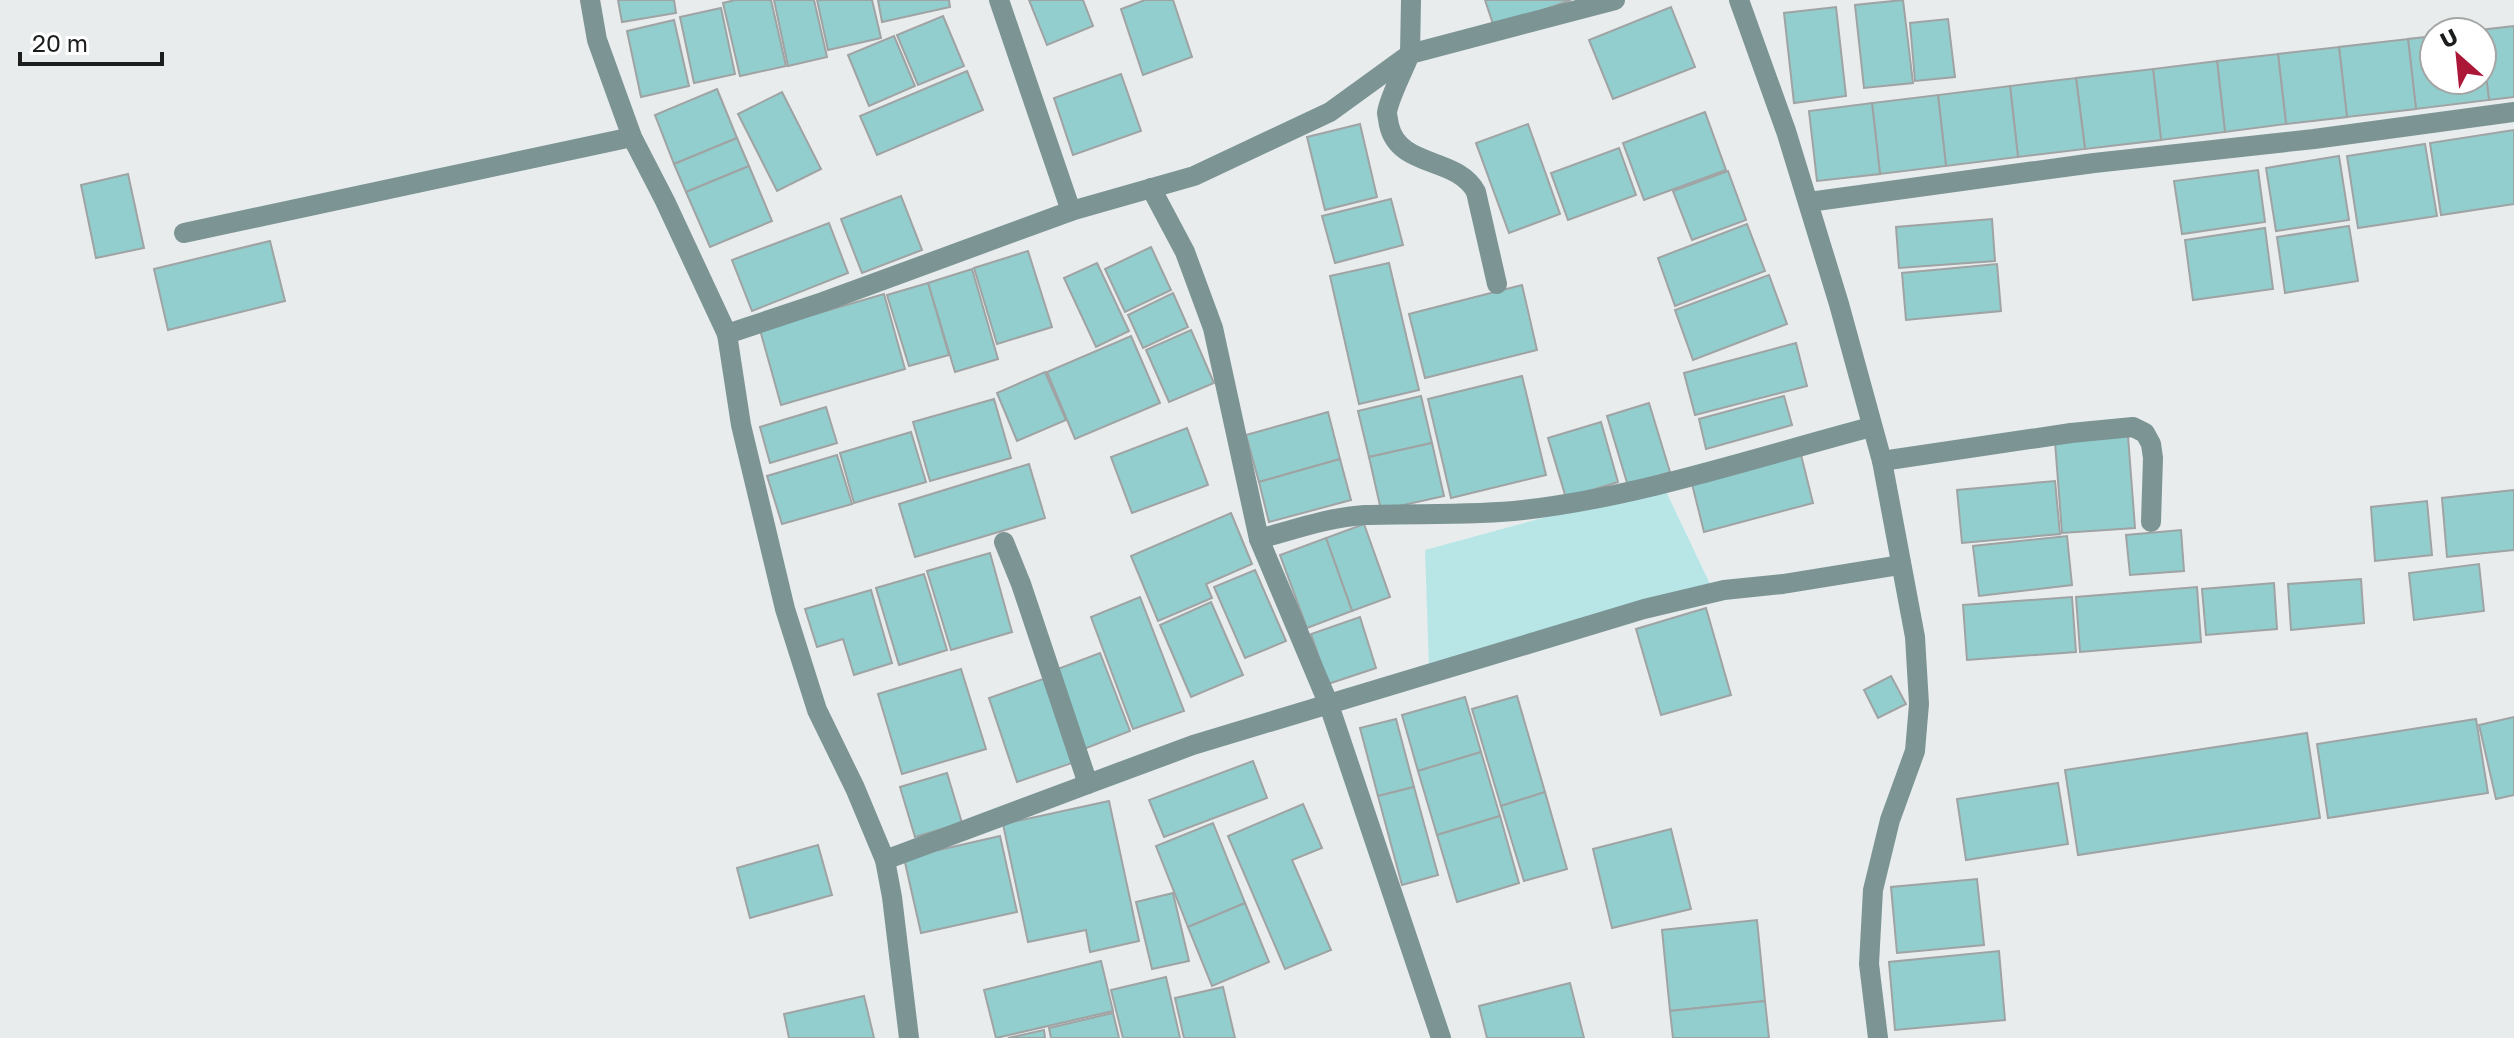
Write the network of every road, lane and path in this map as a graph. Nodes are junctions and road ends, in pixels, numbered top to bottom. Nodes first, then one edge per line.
1 (590, 0) edge
2 (999, 0) edge
3 (1411, 0) edge
4 (1615, 0) edge
5 (1739, 0) edge
6 (1410, 54) junction
7 (2514, 112) edge
8 (632, 137) junction
9 (1151, 188) junction
10 (1809, 202) junction
11 (1071, 211) junction
12 (184, 233) dead end
13 (1497, 284) dead end
14 (727, 334) junction
15 (1871, 427) junction
16 (1882, 461) junction
17 (2151, 522) dead end
18 (1259, 539) junction
19 (1004, 542) dead end
20 (1900, 565) junction
21 (1329, 705) junction
22 (1088, 784) junction
23 (885, 860) junction
24 (909, 1038) edge
25 (1441, 1038) edge
26 (1878, 1038) edge

1 - 8 street
2 - 11 street
3 - 6 street
4 - 6 street
5 - 10 street
6 - 9 street
6 - 13 street
7 - 10 street
8 - 12 street
8 - 14 street
9 - 11 street
9 - 18 street
10 - 15 street
11 - 14 street
14 - 23 street
15 - 16 street
15 - 18 street
16 - 17 street
16 - 20 street
18 - 21 street
19 - 22 street
20 - 21 street
20 - 26 street
21 - 22 street
21 - 25 street
22 - 23 street
23 - 24 street

